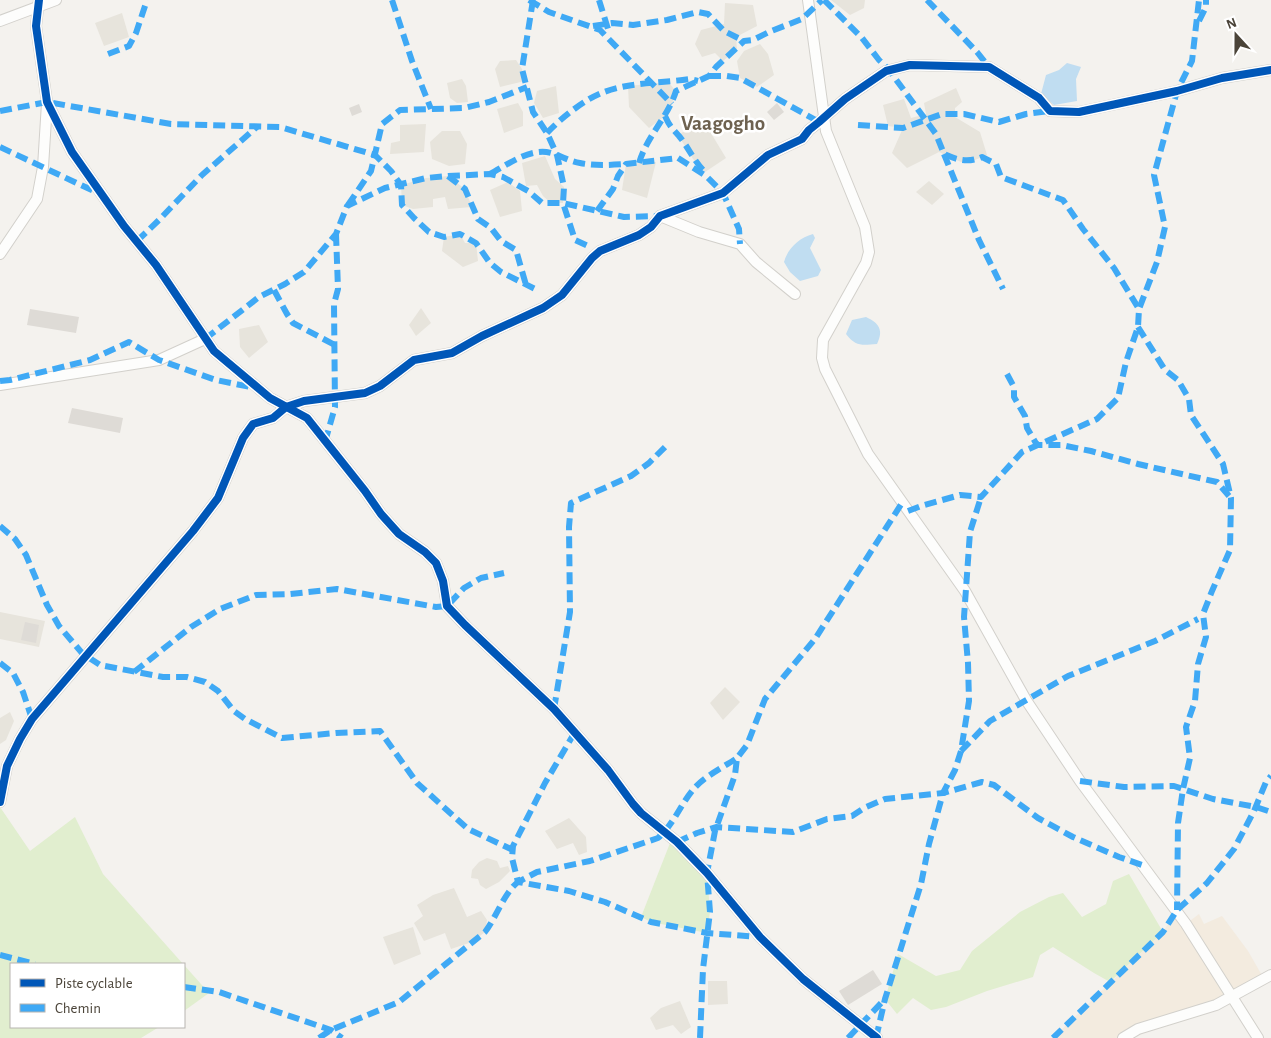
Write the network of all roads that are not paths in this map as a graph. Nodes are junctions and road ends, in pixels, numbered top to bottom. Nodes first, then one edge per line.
1 (56, 0) edge
2 (808, 0) edge
3 (38, 3) edge
4 (0, 21) edge
5 (1271, 70) edge
6 (47, 102) junction
7 (824, 118) junction
8 (660, 216) junction
9 (0, 254) edge
10 (795, 294) dead end
11 (205, 339) junction
12 (0, 385) edge
13 (286, 407) junction
14 (0, 802) edge
15 (1271, 975) edge
16 (1231, 998) junction
17 (877, 1038) edge
18 (1123, 1038) edge
19 (1258, 1038) edge

1 - 3 street
2 - 7 street
3 - 4 street
3 - 6 street
5 - 7 street
6 - 9 street
6 - 11 street
7 - 8 street
7 - 16 street
8 - 10 street
8 - 13 street
11 - 12 street
11 - 13 street
13 - 14 street
13 - 17 street
15 - 16 street
16 - 18 street
16 - 19 street

